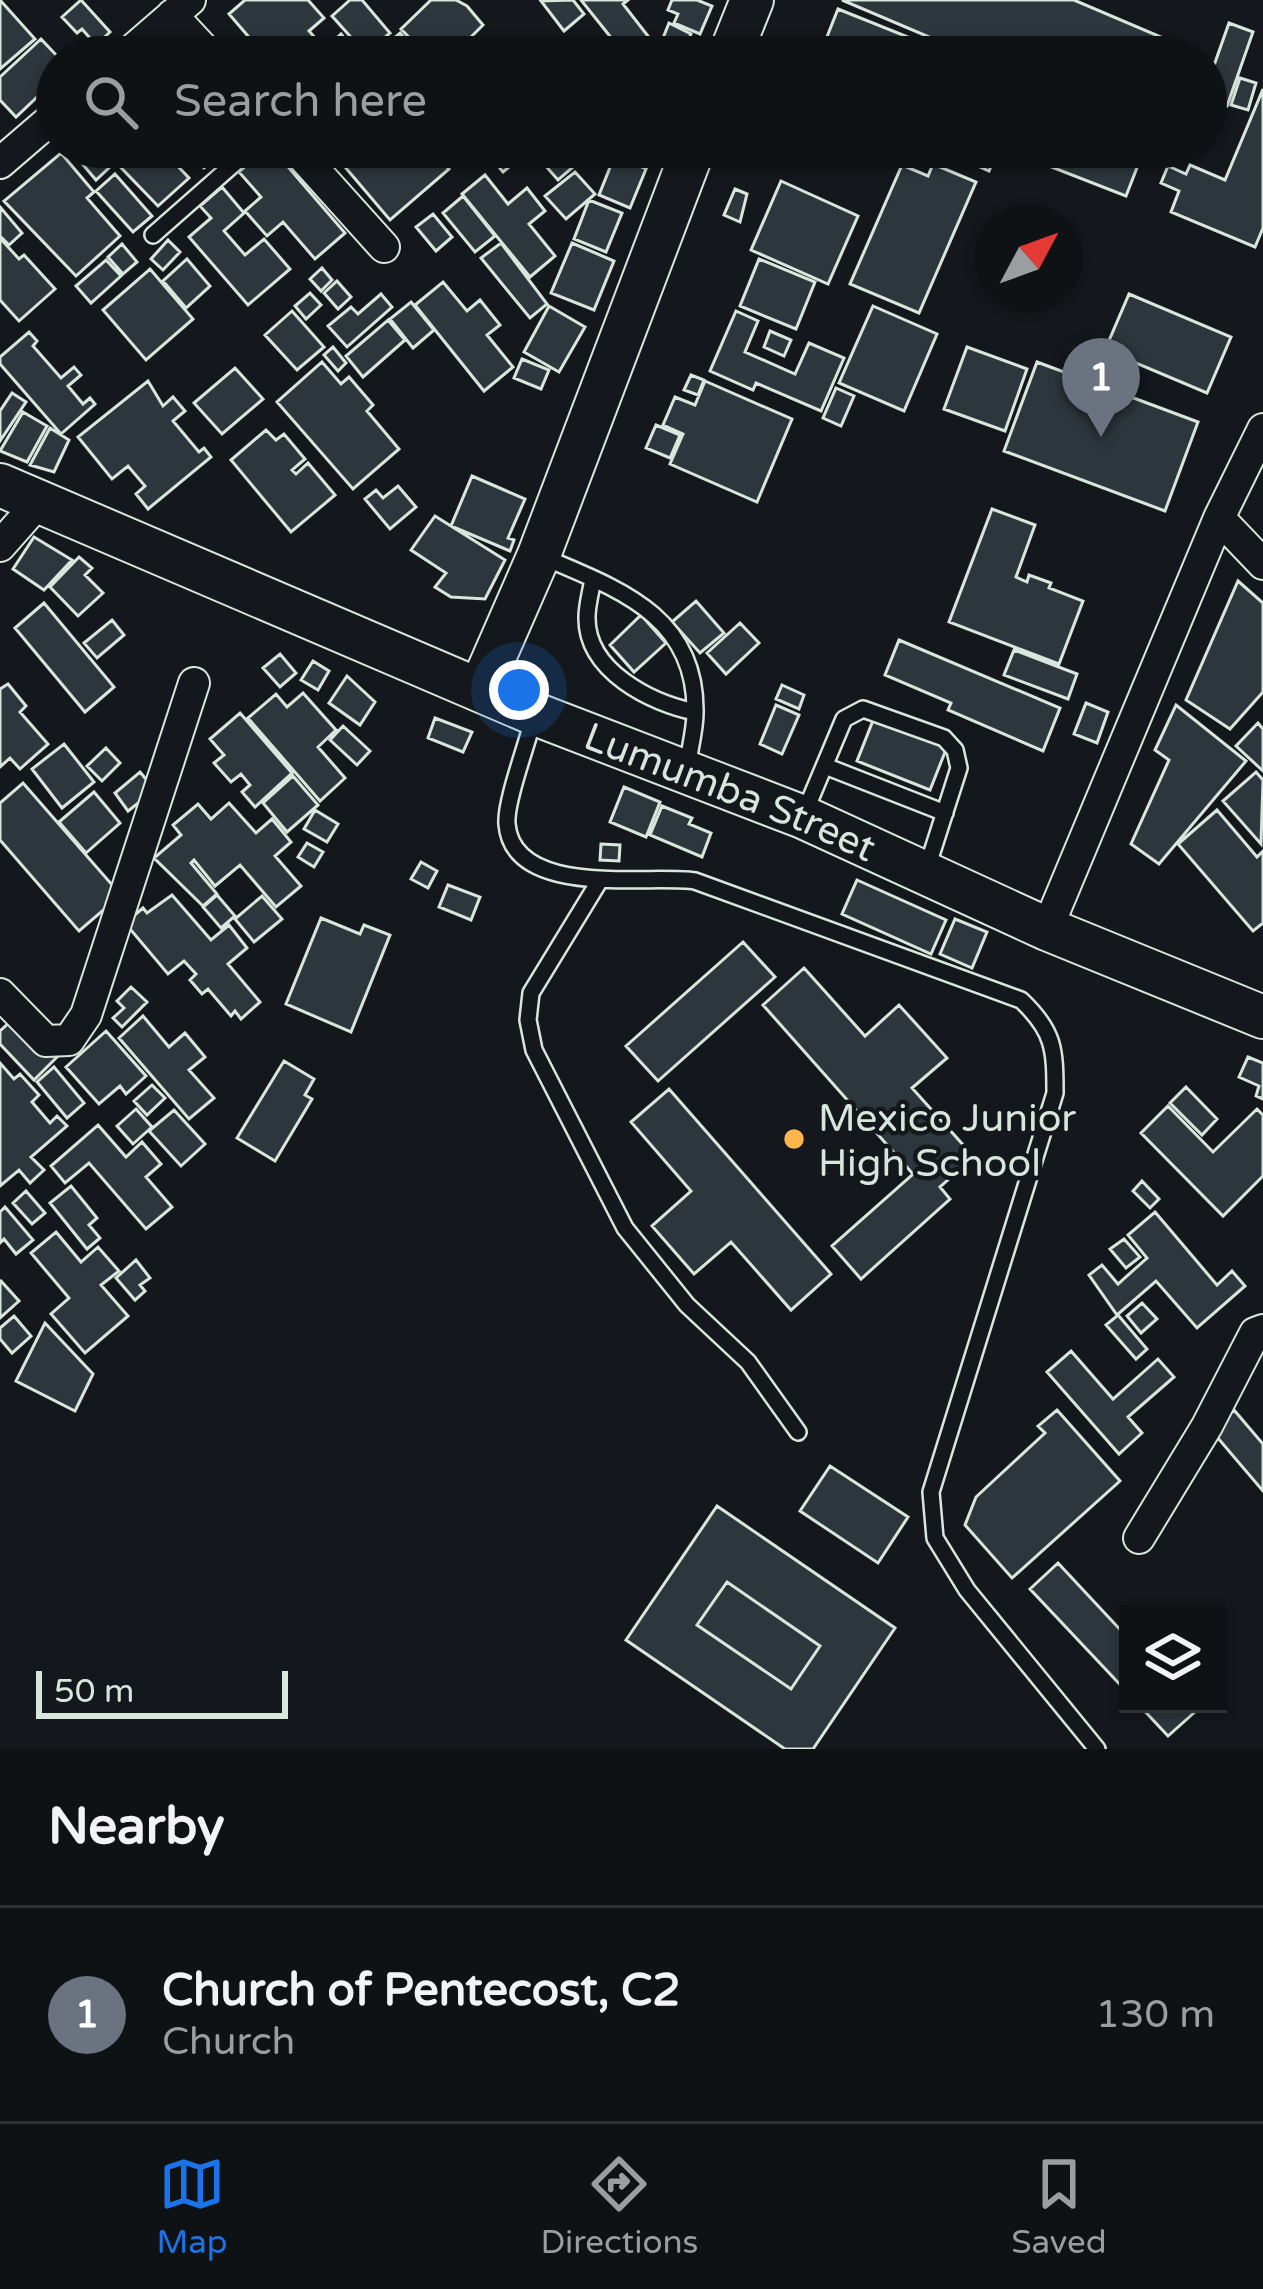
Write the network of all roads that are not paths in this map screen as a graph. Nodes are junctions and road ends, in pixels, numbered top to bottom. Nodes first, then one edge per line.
1 (752, 0) edge
2 (181, 8) edge
3 (148, 36) edge
4 (198, 36) edge
5 (737, 36) edge
6 (36, 132) edge
7 (0, 163) edge
8 (229, 168) edge
9 (313, 168) edge
10 (686, 168) edge
11 (154, 235) dead end
12 (384, 248) dead end
13 (1263, 429) edge
14 (19, 494) edge
15 (1219, 518) junction
16 (0, 546) edge
17 (539, 555) junction
18 (1263, 564) edge
19 (593, 579) junction
20 (194, 683) dead end
21 (480, 690) junction
22 (695, 712) junction
23 (535, 714) junction
24 (825, 766) junction
25 (686, 771) junction
26 (945, 813) junction
27 (803, 817) junction
28 (926, 871) junction
29 (600, 880) junction
30 (1047, 929) junction
31 (0, 994) edge
32 (1263, 1017) edge
33 (1263, 1330) edge
34 (798, 1432) dead end
35 (1139, 1538) dead end
36 (1097, 1749) edge

1 - 5 main road
2 - 3 street
2 - 4 street
6 - 7 street
8 - 11 lane
9 - 12 street
10 - 17 main road
13 - 15 street
14 - 16 street
14 - 21 main road, Lumumba Street
15 - 18 street
15 - 30 street
17 - 19 lane
17 - 21 main road
19 - 22 lane
19 - 22 lane
20 - 31 street
21 - 23 main road, Lumumba Street
22 - 25 lane
23 - 25 main road, Lumumba Street
23 - 29 lane
24 - 26 lane
24 - 26 lane
24 - 27 lane
25 - 27 main road, Lumumba Street
26 - 28 lane
27 - 28 main road, Lumumba Street
28 - 30 main road, Lumumba Street
29 - 34 lane
29 - 36 lane
30 - 32 main road, Lumumba Street
33 - 35 street

